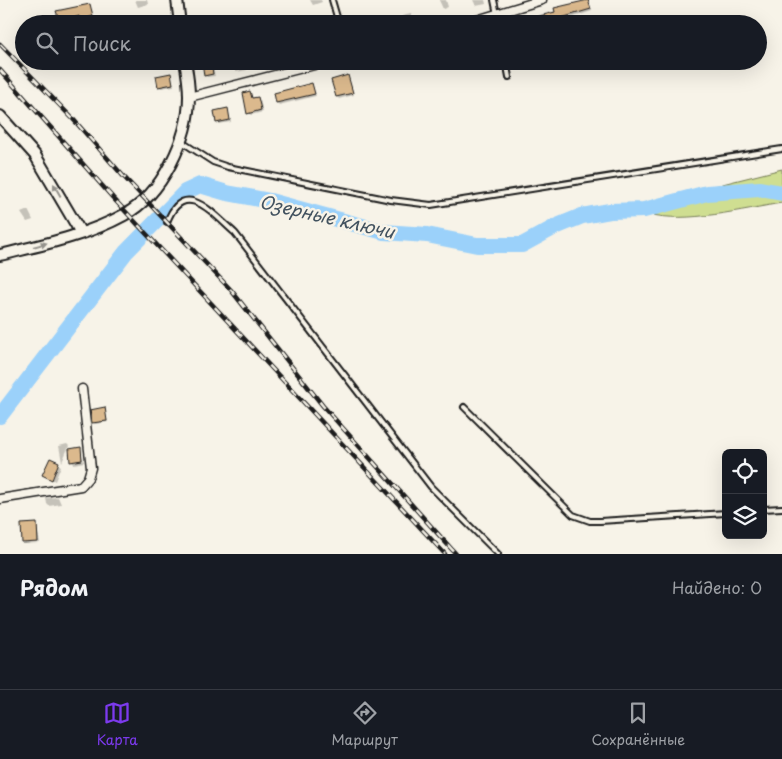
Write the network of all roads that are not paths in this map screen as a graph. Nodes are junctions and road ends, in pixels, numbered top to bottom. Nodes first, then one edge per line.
1 (177, 0) edge
2 (332, 0) edge
3 (494, 0) edge
4 (542, 0) edge
5 (498, 14) junction
6 (179, 15) edge
7 (336, 15) edge
8 (495, 15) edge
9 (186, 70) edge
10 (295, 70) edge
11 (508, 70) edge
12 (509, 77) dead end
13 (189, 97) junction
14 (0, 116) edge
15 (181, 141) junction
16 (782, 149) edge
17 (167, 222) dead end
18 (80, 233) junction
19 (0, 255) edge
20 (82, 389) dead end
21 (464, 407) dead end
22 (0, 499) edge
23 (782, 508) edge
24 (767, 510) edge
25 (722, 513) edge
26 (498, 554) edge

1 - 6 main road
2 - 7 lane
3 - 5 lane
4 - 5 street
5 - 8 street
9 - 13 main road
10 - 13 street
11 - 12 lane
13 - 15 main road
18 -> 14 main road
15 - 16 lane
15 - 18 main road
17 - 26 lane
19 -> 18 main road
20 - 22 street
21 - 25 lane
23 - 24 lane

